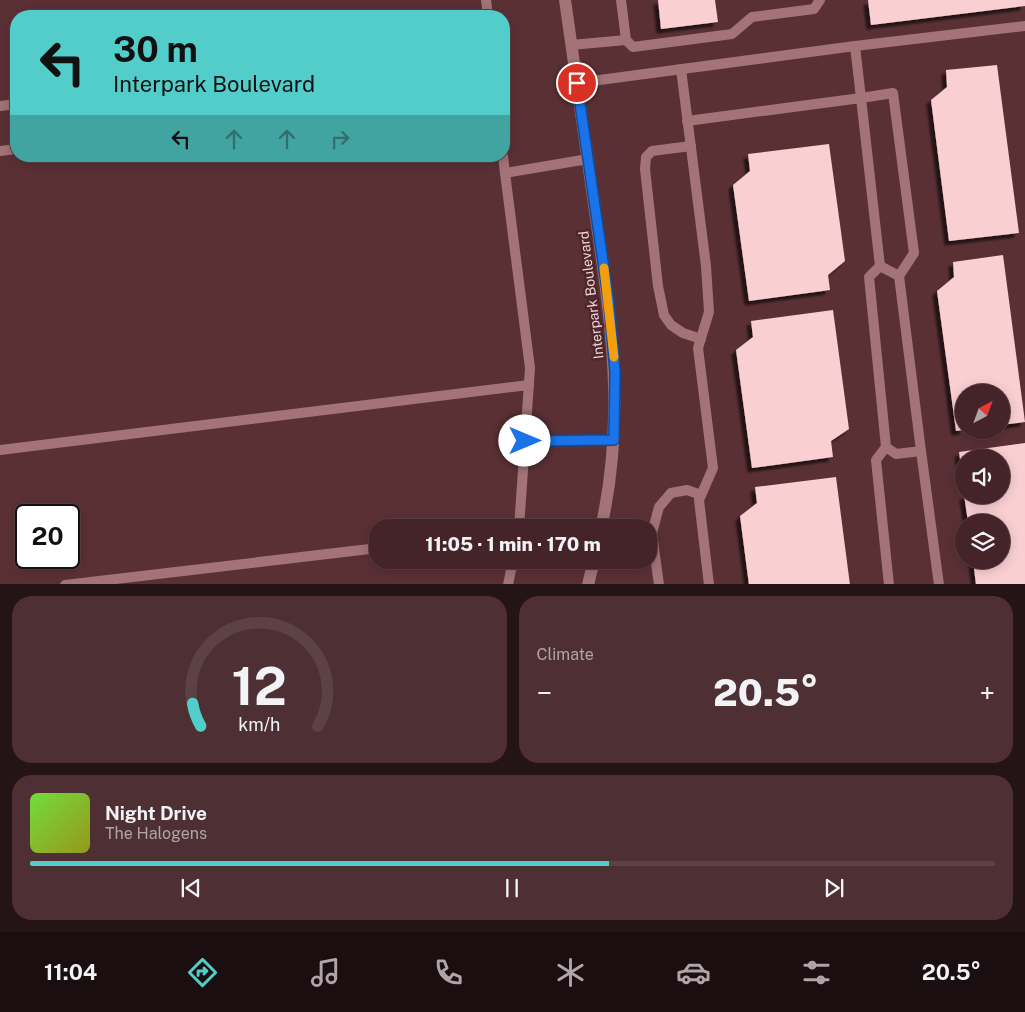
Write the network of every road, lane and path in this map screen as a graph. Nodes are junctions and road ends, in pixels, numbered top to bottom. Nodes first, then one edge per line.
1 (565, 0) edge
2 (621, 0) edge
3 (820, 0) edge
4 (1025, 26) edge
5 (626, 40) junction
6 (571, 46) junction
7 (855, 46) junction
8 (681, 70) junction
9 (577, 83) junction
10 (861, 98) junction
11 (687, 120) junction
12 (691, 146) junction
13 (588, 159) junction
14 (504, 162) edge
15 (505, 173) junction
16 (880, 266) junction
17 (899, 276) junction
18 (701, 339) junction
19 (529, 385) junction
20 (614, 440) junction
21 (525, 441) junction
22 (886, 447) junction
23 (0, 450) edge
24 (921, 451) junction
25 (701, 496) junction
26 (520, 519) edge
27 (603, 519) edge
28 (369, 549) edge
29 (511, 569) edge
30 (592, 569) edge
31 (65, 584) edge
32 (508, 584) edge
33 (588, 584) edge
34 (659, 584) edge
35 (709, 584) edge
36 (888, 584) edge
37 (939, 584) edge

1 - 6 street, Interpark Boulevard
2 - 5 lane
3 - 5 lane
4 - 7 lane
5 - 6 lane
6 - 9 street, Interpark Boulevard
7 - 8 lane
7 - 10 lane
8 - 9 lane
8 - 11 lane
9 - 13 street, Interpark Boulevard
10 - 11 lane
10 - 16 lane
10 - 17 lane
11 - 12 lane
12 - 18 lane
12 - 18 lane
13 - 15 lane
13 - 20 street, Interpark Boulevard
14 - 15 lane
15 - 19 lane
16 - 17 lane
16 - 22 lane
17 - 24 lane
18 - 25 lane
19 - 21 lane
19 - 23 lane
20 - 21 lane
20 - 27 street, Interpark Boulevard
21 - 26 lane
22 - 24 lane
22 - 36 lane
24 - 37 lane
25 - 34 lane
25 - 35 lane
28 - 31 lane
29 - 32 lane
30 - 33 street

